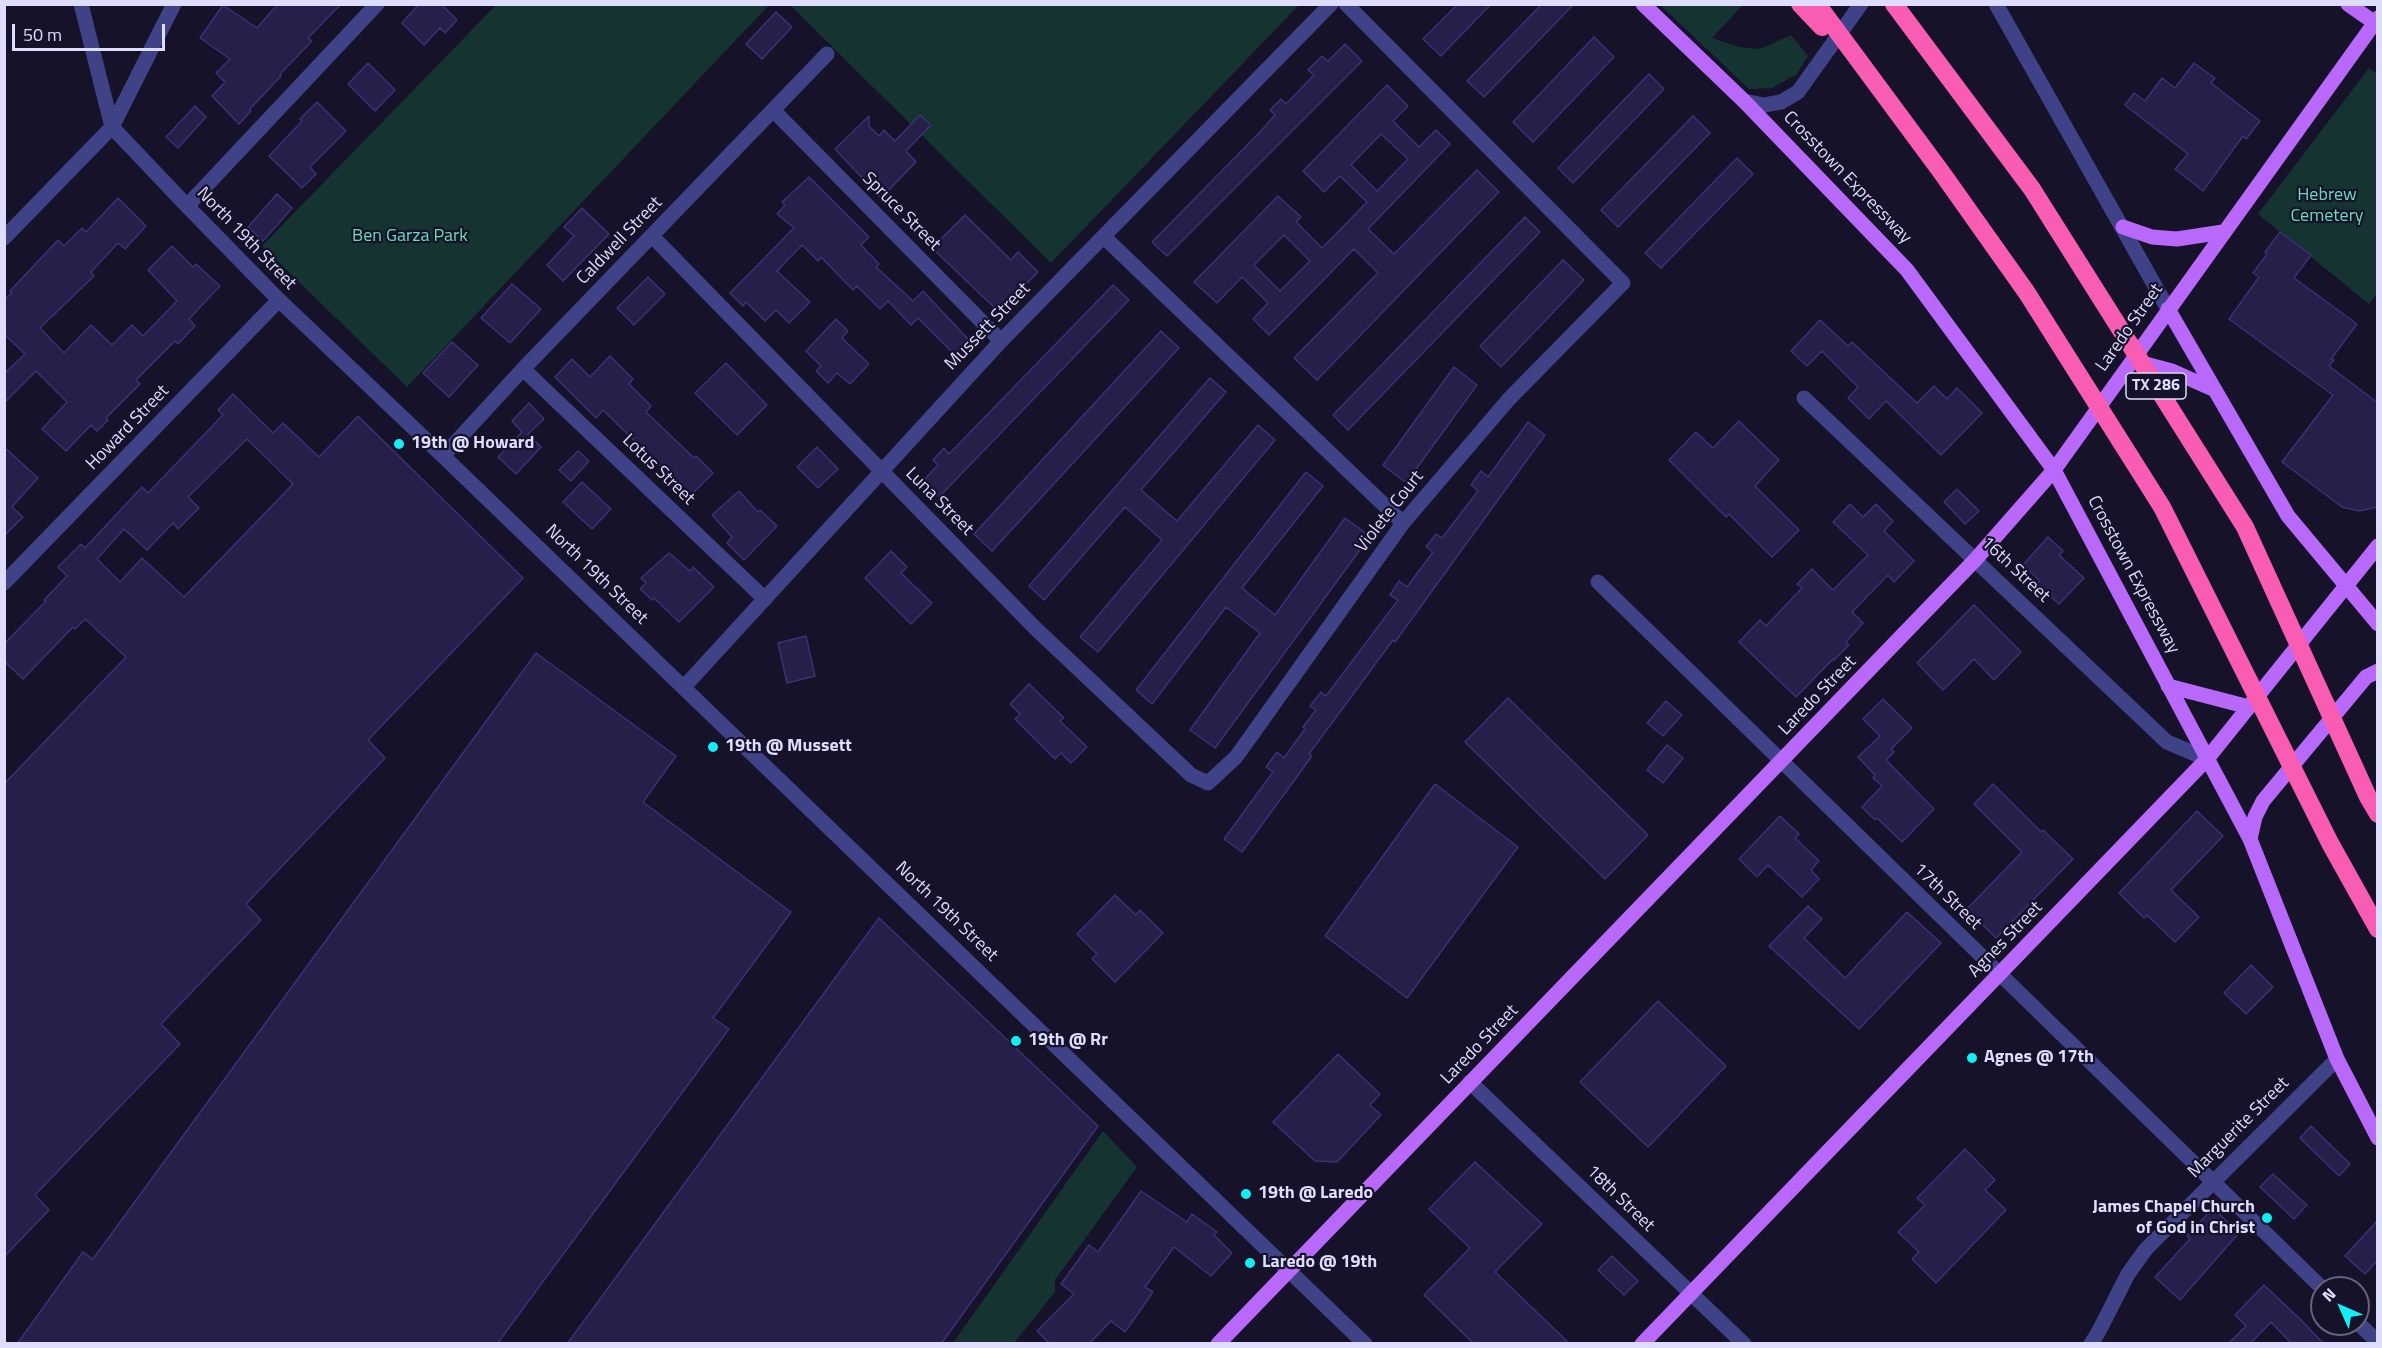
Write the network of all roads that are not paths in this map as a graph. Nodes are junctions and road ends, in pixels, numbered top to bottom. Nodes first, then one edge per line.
1 (81, 4) edge
2 (174, 4) edge
3 (377, 4) edge
4 (1331, 4) edge
5 (1346, 4) edge
6 (1643, 4) edge
7 (1800, 4) edge
8 (1816, 4) edge
9 (1861, 4) edge
10 (1894, 4) edge
11 (1996, 4) edge
12 (2349, 4) edge
13 (2376, 22) edge
14 (827, 54) dead end
15 (1866, 70) junction
16 (1744, 101) junction
17 (773, 110) junction
18 (112, 127) junction
19 (187, 206) junction
20 (2122, 227) junction
21 (2223, 231) junction
22 (652, 236) junction
23 (1104, 237) junction
24 (4, 238) edge
25 (279, 300) junction
26 (2168, 309) junction
27 (1001, 341) junction
28 (2131, 360) junction
29 (523, 369) junction
30 (2215, 390) junction
31 (1804, 398) dead end
32 (443, 456) junction
33 (2054, 470) junction
34 (880, 471) junction
35 (1402, 523) junction
36 (2376, 550) edge
37 (1976, 560) junction
38 (1598, 582) dead end
39 (4, 583) edge
40 (2347, 587) junction
41 (765, 599) junction
42 (2378, 624) edge
43 (2378, 671) edge
44 (2168, 686) junction
45 (684, 687) junction
46 (2249, 707) junction
47 (2207, 759) junction
48 (1781, 762) junction
49 (1208, 783) joint
50 (2378, 814) edge
51 (2250, 839) junction
52 (2378, 929) edge
53 (1999, 975) junction
54 (2337, 1059) junction
55 (1470, 1082) junction
56 (2378, 1138) edge
57 (2212, 1182) junction
58 (1289, 1271) junction
59 (2310, 1276) edge
60 (1691, 1294) junction
61 (1218, 1344) edge
62 (1365, 1344) edge
63 (1642, 1344) edge
64 (1744, 1344) edge
65 (2091, 1344) edge

1 - 18 street, North 19th Street
2 - 18 street
3 - 19 street
4 - 23 street, Mussett Street
5 - 35 street, Violete Court
6 - 16 main road, Crosstown Expressway
7 - 15 highway
8 - 15 highway, TX 286
9 - 16 street
10 - 50 highway, TX 286
11 - 20 street
12 - 13 main road
13 - 21 main road, Laredo Street
14 - 17 street, Caldwell Street
15 - 52 highway, TX 286
16 - 33 main road, Crosstown Expressway
17 - 22 street, Caldwell Street
17 - 27 street, Spruce Street
18 - 19 street, North 19th Street
18 - 24 street
19 - 25 street, North 19th Street
20 - 21 main road
20 - 26 street
21 - 26 main road, Laredo Street
22 - 29 street, Caldwell Street
22 - 34 street, Luna Street
23 - 27 street, Mussett Street
23 - 35 street
25 - 32 street, North 19th Street
25 - 39 street, Howard Street
26 - 28 main road, Laredo Street
26 - 30 main road
27 - 34 street, Mussett Street
28 - 30 main road
28 - 33 main road, Laredo Street
29 - 32 street, Caldwell Street
29 - 41 street, Lotus Street
30 - 40 main road
31 - 37 street, 16th Street
32 - 45 street, North 19th Street
33 - 37 main road, Laredo Street
33 - 44 main road, Crosstown Expressway
34 - 41 street, Mussett Street
34 - 49 street, Luna Street
35 - 49 street, Violete Court
36 - 40 main road, Agnes Street
37 - 47 street, 16th Street
37 - 48 main road, Laredo Street
38 - 48 street, 17th Street
40 - 42 main road
40 - 46 main road, Agnes Street
41 - 45 street, Mussett Street
43 - 51 main road
44 - 46 main road
44 - 47 main road, Crosstown Expressway
45 - 58 street, North 19th Street
46 - 47 main road, Agnes Street
47 - 51 main road, Crosstown Expressway
47 - 53 main road, Agnes Street
48 - 53 street, 17th Street
48 - 55 main road, Laredo Street
51 - 54 main road, Crosstown Expressway
53 - 57 street, 17th Street
53 - 60 main road, Agnes Street
54 - 56 main road, Crosstown Expressway
54 - 57 street, Marguerite Street
55 - 58 main road, Laredo Street
55 - 60 street, 18th Street
57 - 59 street, 17th Street
57 - 65 street, Marguerite Street
58 - 61 main road, Laredo Street
58 - 62 street, North 19th Street
60 - 63 main road, Agnes Street
60 - 64 street, 18th Street

